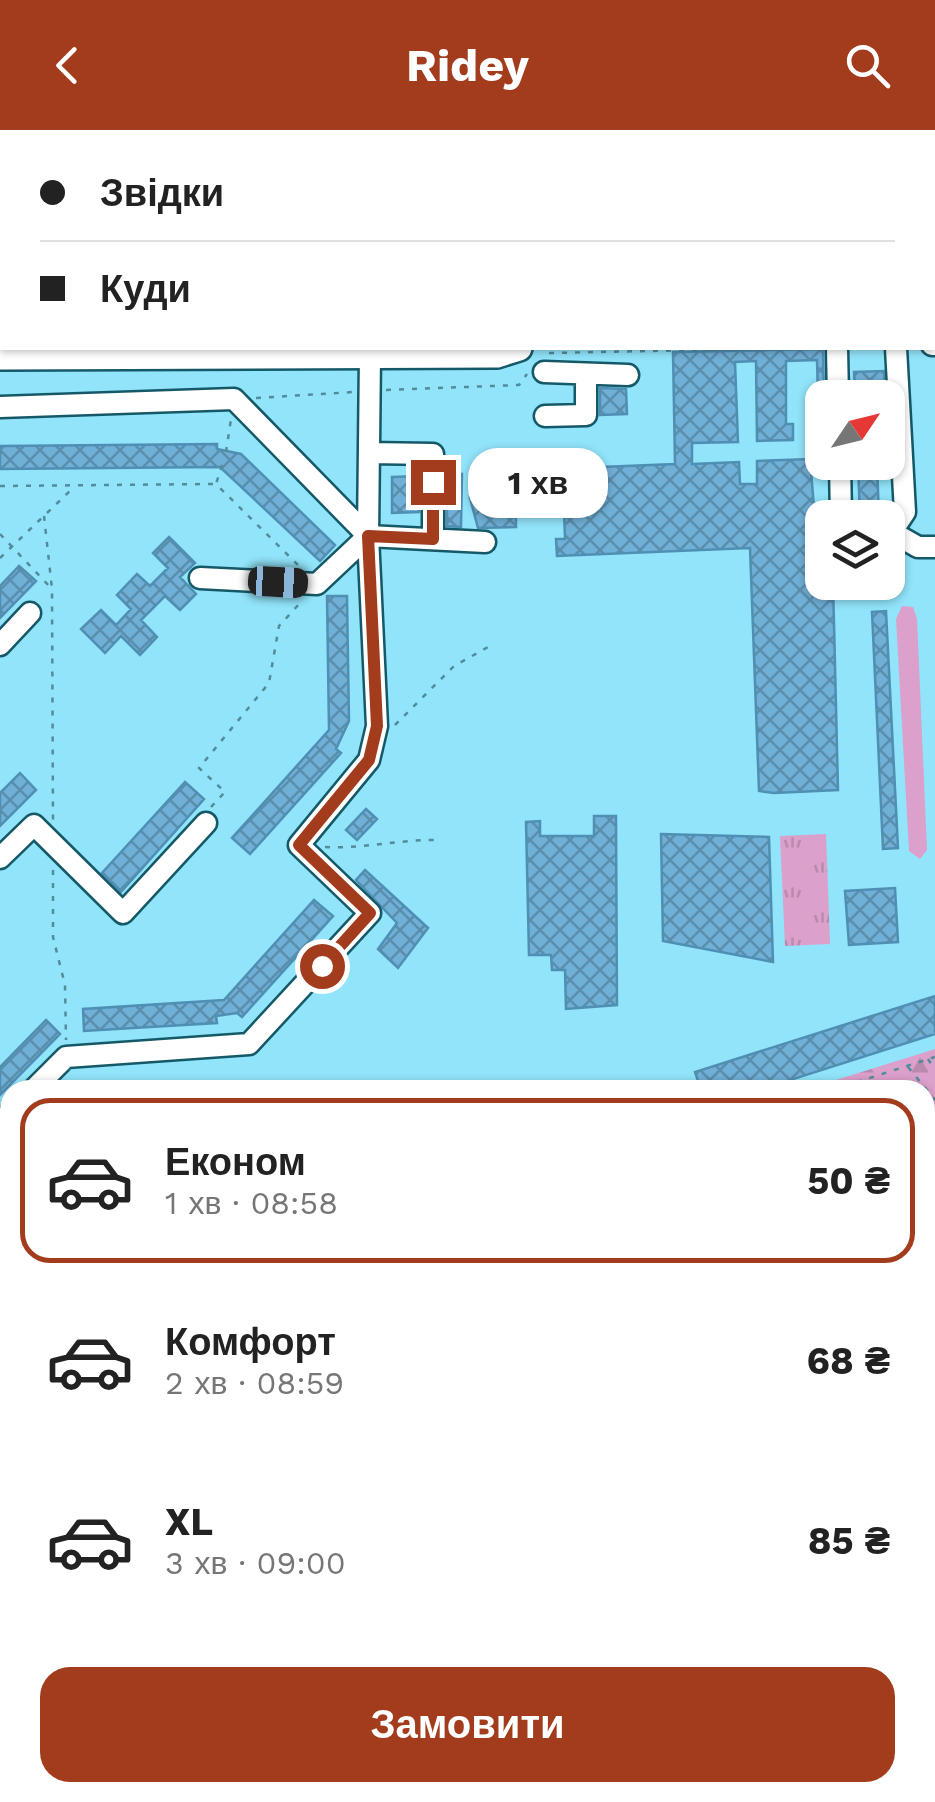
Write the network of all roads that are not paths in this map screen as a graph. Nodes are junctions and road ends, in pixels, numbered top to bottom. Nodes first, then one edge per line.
1 (513, 350) edge
2 (837, 350) edge
3 (896, 350) edge
4 (370, 354) junction
5 (0, 357) edge
6 (546, 363) road end
7 (586, 374) junction
8 (628, 375) dead end
9 (838, 380) edge
10 (0, 407) edge
11 (545, 416) dead end
12 (369, 453) junction
13 (904, 500) edge
14 (368, 536) junction
15 (433, 539) junction
16 (905, 539) edge
17 (485, 542) dead end
18 (935, 546) edge
19 (200, 578) dead end
20 (30, 613) dead end
21 (0, 644) edge
22 (209, 814) road end
23 (0, 858) edge
24 (43, 1080) edge

1 - 4 main road
2 - 9 street
3 - 13 street
4 - 5 main road
4 - 12 street
6 - 7 street
7 - 8 street
7 - 11 street
10 - 14 street
12 - 14 street
12 - 15 street
14 - 15 street
14 - 19 street
14 - 24 street
15 - 17 street
16 - 18 street
20 - 21 street
22 - 23 street

